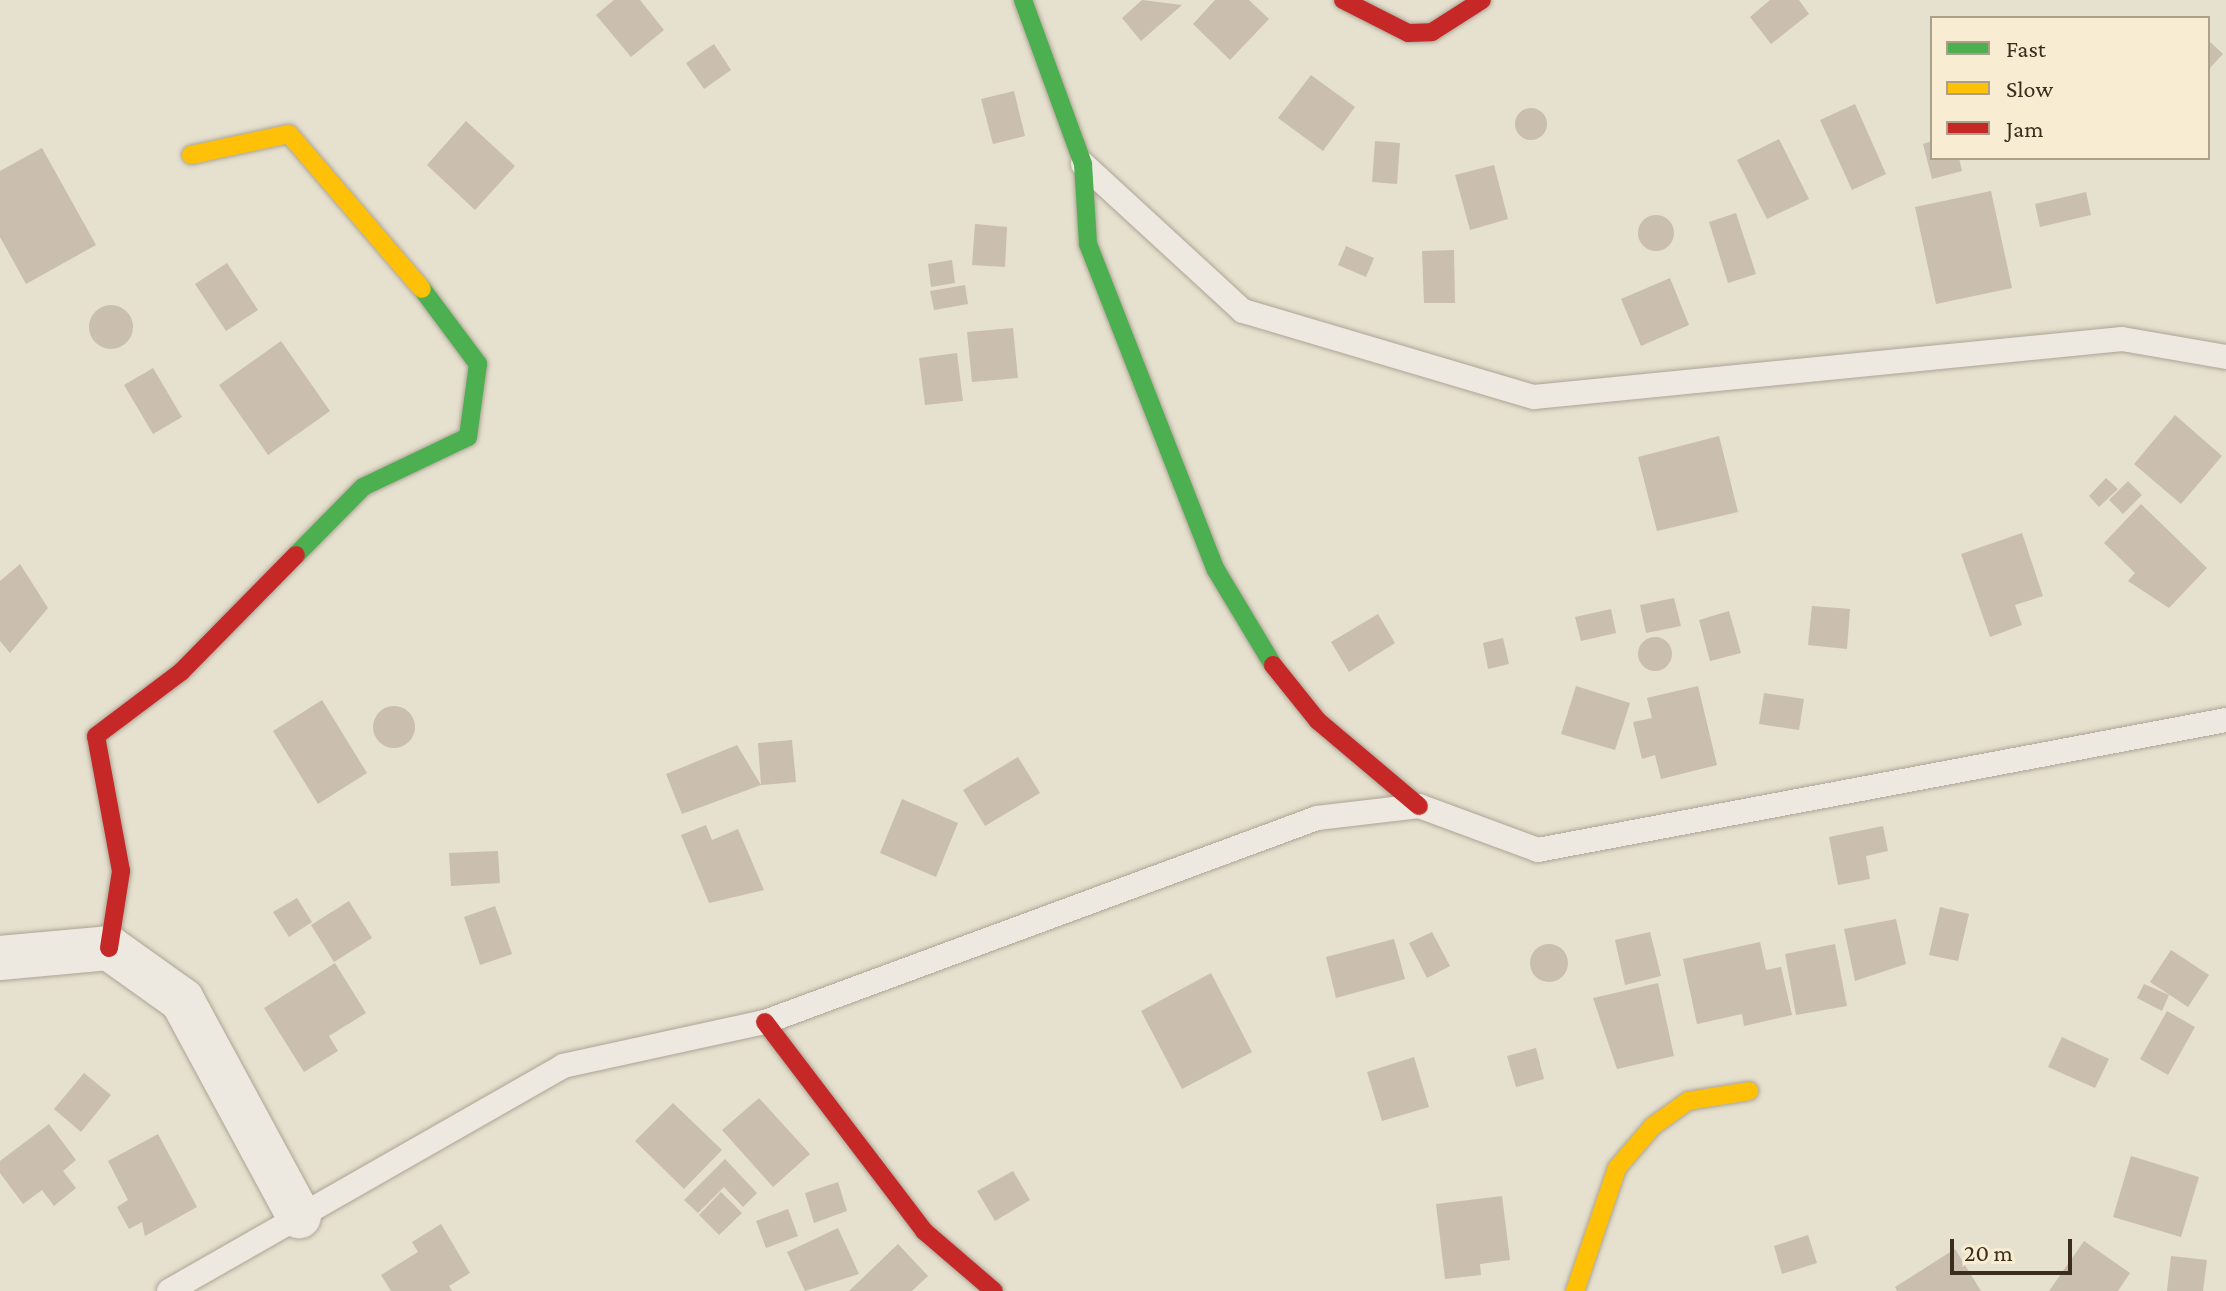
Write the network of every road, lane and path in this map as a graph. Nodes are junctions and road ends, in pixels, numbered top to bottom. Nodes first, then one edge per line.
1 (1023, 0) edge
2 (1343, 0) edge
3 (1482, 0) edge
4 (191, 155) dead end
5 (1083, 164) junction
6 (2226, 357) edge
7 (2226, 720) edge
8 (1419, 806) junction
9 (109, 948) junction
10 (0, 958) edge
11 (765, 1022) junction
12 (1749, 1091) dead end
13 (299, 1216) junction
14 (169, 1291) edge
15 (994, 1291) edge
16 (1575, 1291) edge

1 - 5 street
2 - 3 street
4 - 9 street
5 - 6 lane
5 - 8 street
7 - 8 lane
8 - 11 lane
9 - 10 street
9 - 13 street
11 - 13 lane
11 - 15 street
12 - 16 street
13 - 14 lane

